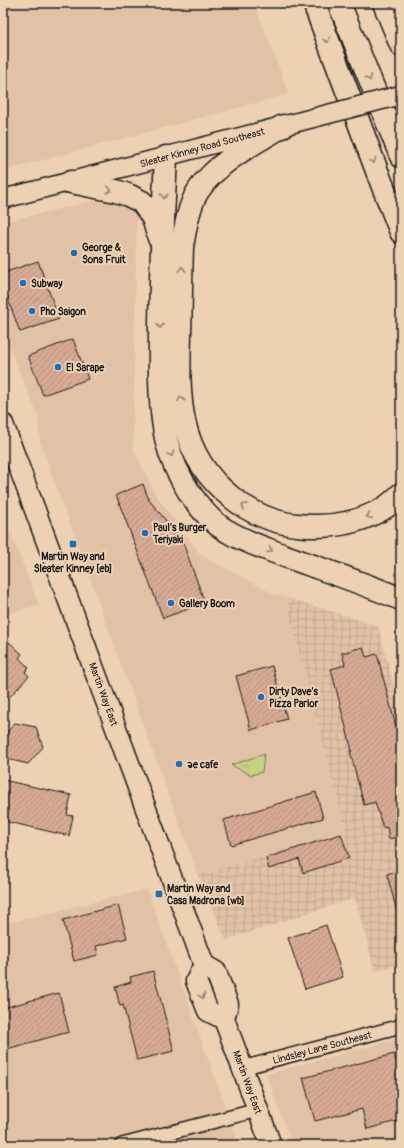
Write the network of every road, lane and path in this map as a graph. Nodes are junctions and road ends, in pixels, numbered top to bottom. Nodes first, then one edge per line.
1 (314, 3) edge
2 (339, 3) edge
3 (384, 3) edge
4 (401, 45) edge
5 (401, 96) edge
6 (283, 126) junction
7 (401, 156) edge
8 (166, 157) junction
9 (71, 182) junction
10 (3, 199) edge
11 (401, 232) edge
12 (162, 247) junction
13 (3, 424) edge
14 (401, 494) edge
15 (401, 599) edge
16 (401, 1026) edge
17 (242, 1068) junction
18 (258, 1110) junction
19 (122, 1145) edge
20 (271, 1145) edge

1 -> 11 highway
2 -> 7 highway
3 - 4 highway
5 - 6 main road, Sleater Kinney Road Southeast, bridge
6 - 8 main road, Sleater Kinney Road Southeast
14 -> 6 highway
8 - 9 main road, Sleater Kinney Road Southeast
8 -> 12 highway
9 - 10 main road, Sleater Kinney Road Southeast
9 -> 12 highway
12 -> 15 highway
13 - 17 main road, Martin Way East
16 - 17 street, Lindsley Lane Southeast
17 - 18 main road, Martin Way East
18 - 19 street
18 - 20 main road, Martin Way East

